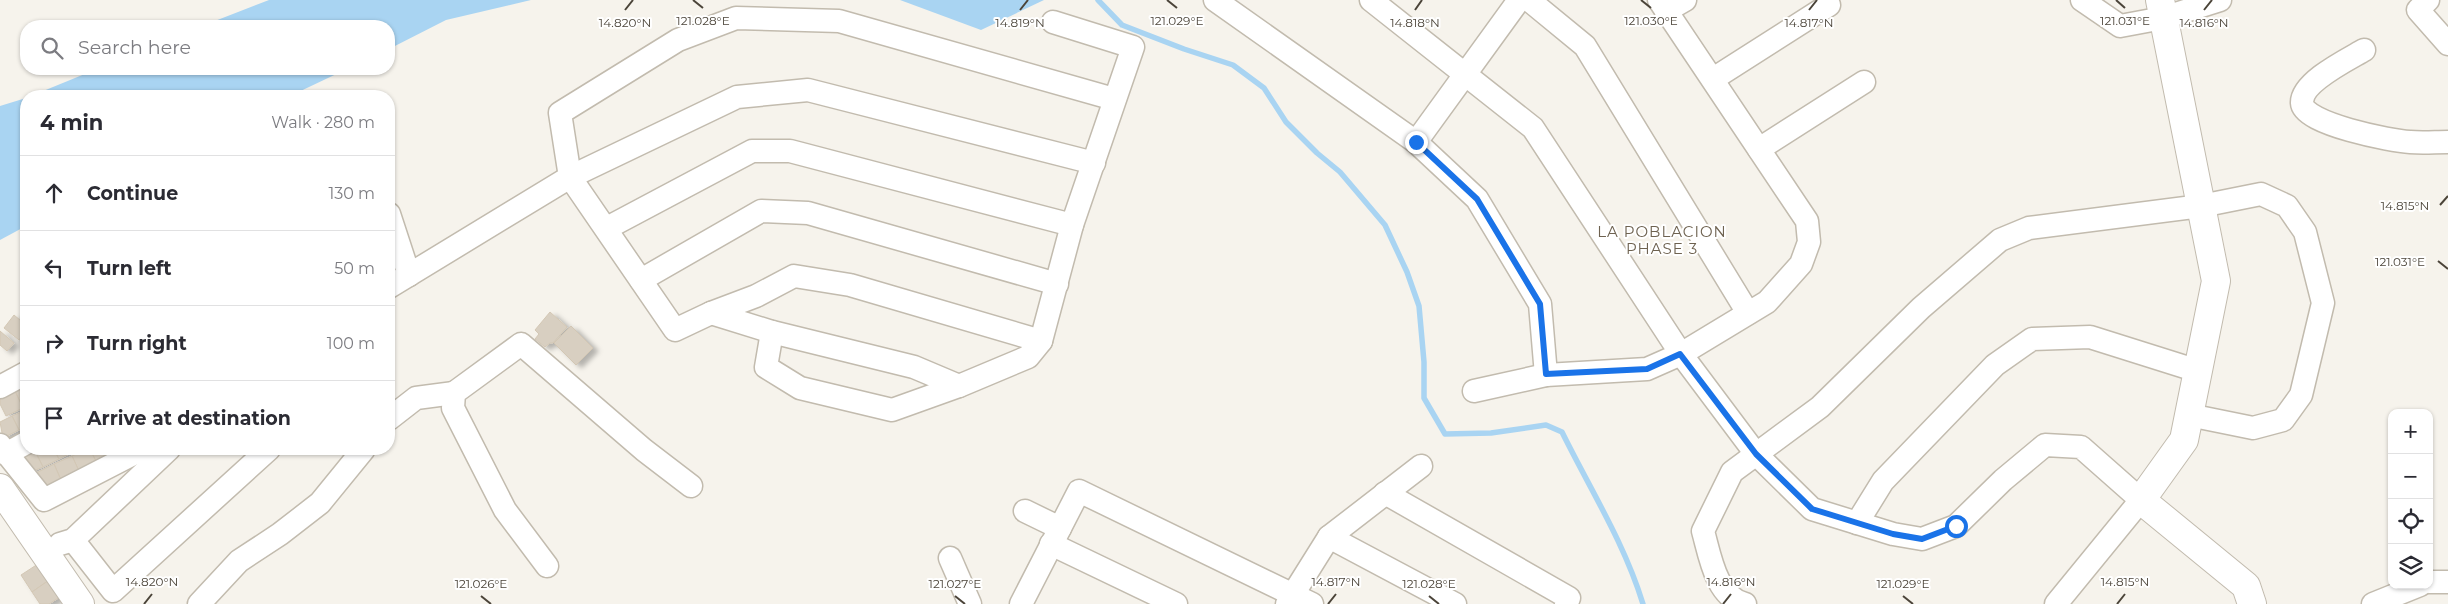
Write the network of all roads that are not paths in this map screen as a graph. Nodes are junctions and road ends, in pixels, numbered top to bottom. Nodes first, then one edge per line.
1 (1215, 0) edge
2 (1371, 0) edge
3 (1519, 0) edge
4 (1529, 0) edge
5 (2082, 0) edge
6 (2220, 0) edge
7 (2428, 0) edge
8 (1670, 4) edge
9 (1829, 5) dead end
10 (2161, 9) edge
11 (1053, 22) dead end
12 (2448, 44) edge
13 (2364, 50) dead end
14 (1466, 74) junction
15 (1712, 80) junction
16 (1864, 82) dead end
17 (1114, 99) junction
18 (1416, 142) junction
19 (2448, 142) edge
20 (1759, 149) junction
21 (1094, 163) junction
22 (570, 177) junction
23 (2201, 206) junction
24 (1072, 225) junction
25 (607, 228) junction
26 (395, 231) edge
27 (410, 274) junction
28 (641, 280) junction
29 (395, 283) edge
30 (1057, 284) junction
31 (711, 312) junction
32 (1748, 313) junction
33 (772, 332) junction
34 (1041, 341) junction
35 (1680, 354) junction
36 (2198, 371) junction
37 (1546, 374) junction
38 (20, 376) edge
39 (959, 386) junction
40 (0, 387) edge
41 (1474, 391) dead end
42 (454, 393) junction
43 (395, 414) edge
44 (2189, 415) junction
45 (20, 445) edge
46 (3, 450) edge
47 (1756, 454) junction
48 (131, 455) edge
49 (163, 455) edge
50 (262, 455) edge
51 (359, 455) edge
52 (1422, 466) dead end
53 (691, 486) dead end
54 (0, 488) edge
55 (1384, 493) junction
56 (2141, 500) junction
57 (1025, 511) dead end
58 (1857, 523) junction
59 (1056, 536) junction
60 (1329, 536) junction
61 (73, 540) junction
62 (45, 552) junction
63 (950, 558) dead end
64 (547, 566) dead end
65 (2433, 582) edge
66 (2448, 582) edge
67 (2411, 589) edge
68 (1297, 601) edge
69 (1026, 602) edge
70 (2383, 602) edge
71 (80, 604) edge
72 (199, 604) edge
73 (970, 604) edge
74 (1176, 604) edge
75 (1455, 604) edge
76 (1566, 604) edge
77 (1745, 604) edge
78 (2056, 604) edge
79 (2252, 604) edge

1 - 18 street
2 - 14 street
3 - 14 street
4 - 32 street
5 - 10 street
6 - 10 street
7 - 12 street
8 - 15 street
9 - 15 street
10 - 23 street
11 - 17 street
13 - 19 street
14 - 18 street
14 - 35 street
15 - 20 street
16 - 20 street
17 - 21 street
17 - 22 street
18 - 37 street
20 - 32 street
21 - 22 street
21 - 24 street
22 - 25 street
22 - 27 street
23 - 36 street
23 - 44 street
23 - 47 street
24 - 25 street
24 - 30 street
25 - 28 street
26 - 27 street
27 - 29 street
28 - 30 street
28 - 31 street
30 - 34 street
31 - 33 street
31 - 34 street
32 - 35 street
33 - 39 street
33 - 39 street
34 - 39 street
35 - 37 street
35 - 47 street
36 - 44 street
36 - 58 street
37 - 41 street
38 - 40 street
42 - 43 street
42 - 53 street
42 - 64 street
44 - 56 street
45 - 46 street
46 - 48 street
47 - 58 street
47 - 77 street
49 - 61 street
50 - 61 street
51 - 72 street
52 - 55 street
54 - 62 street
55 - 60 street
55 - 76 street
56 - 58 street
56 - 78 street
56 - 79 street
57 - 59 street
59 - 68 street
59 - 69 street
59 - 74 street
60 - 68 street
60 - 75 street
61 - 62 street
62 - 71 street
63 - 73 street
65 - 66 street
67 - 70 street

